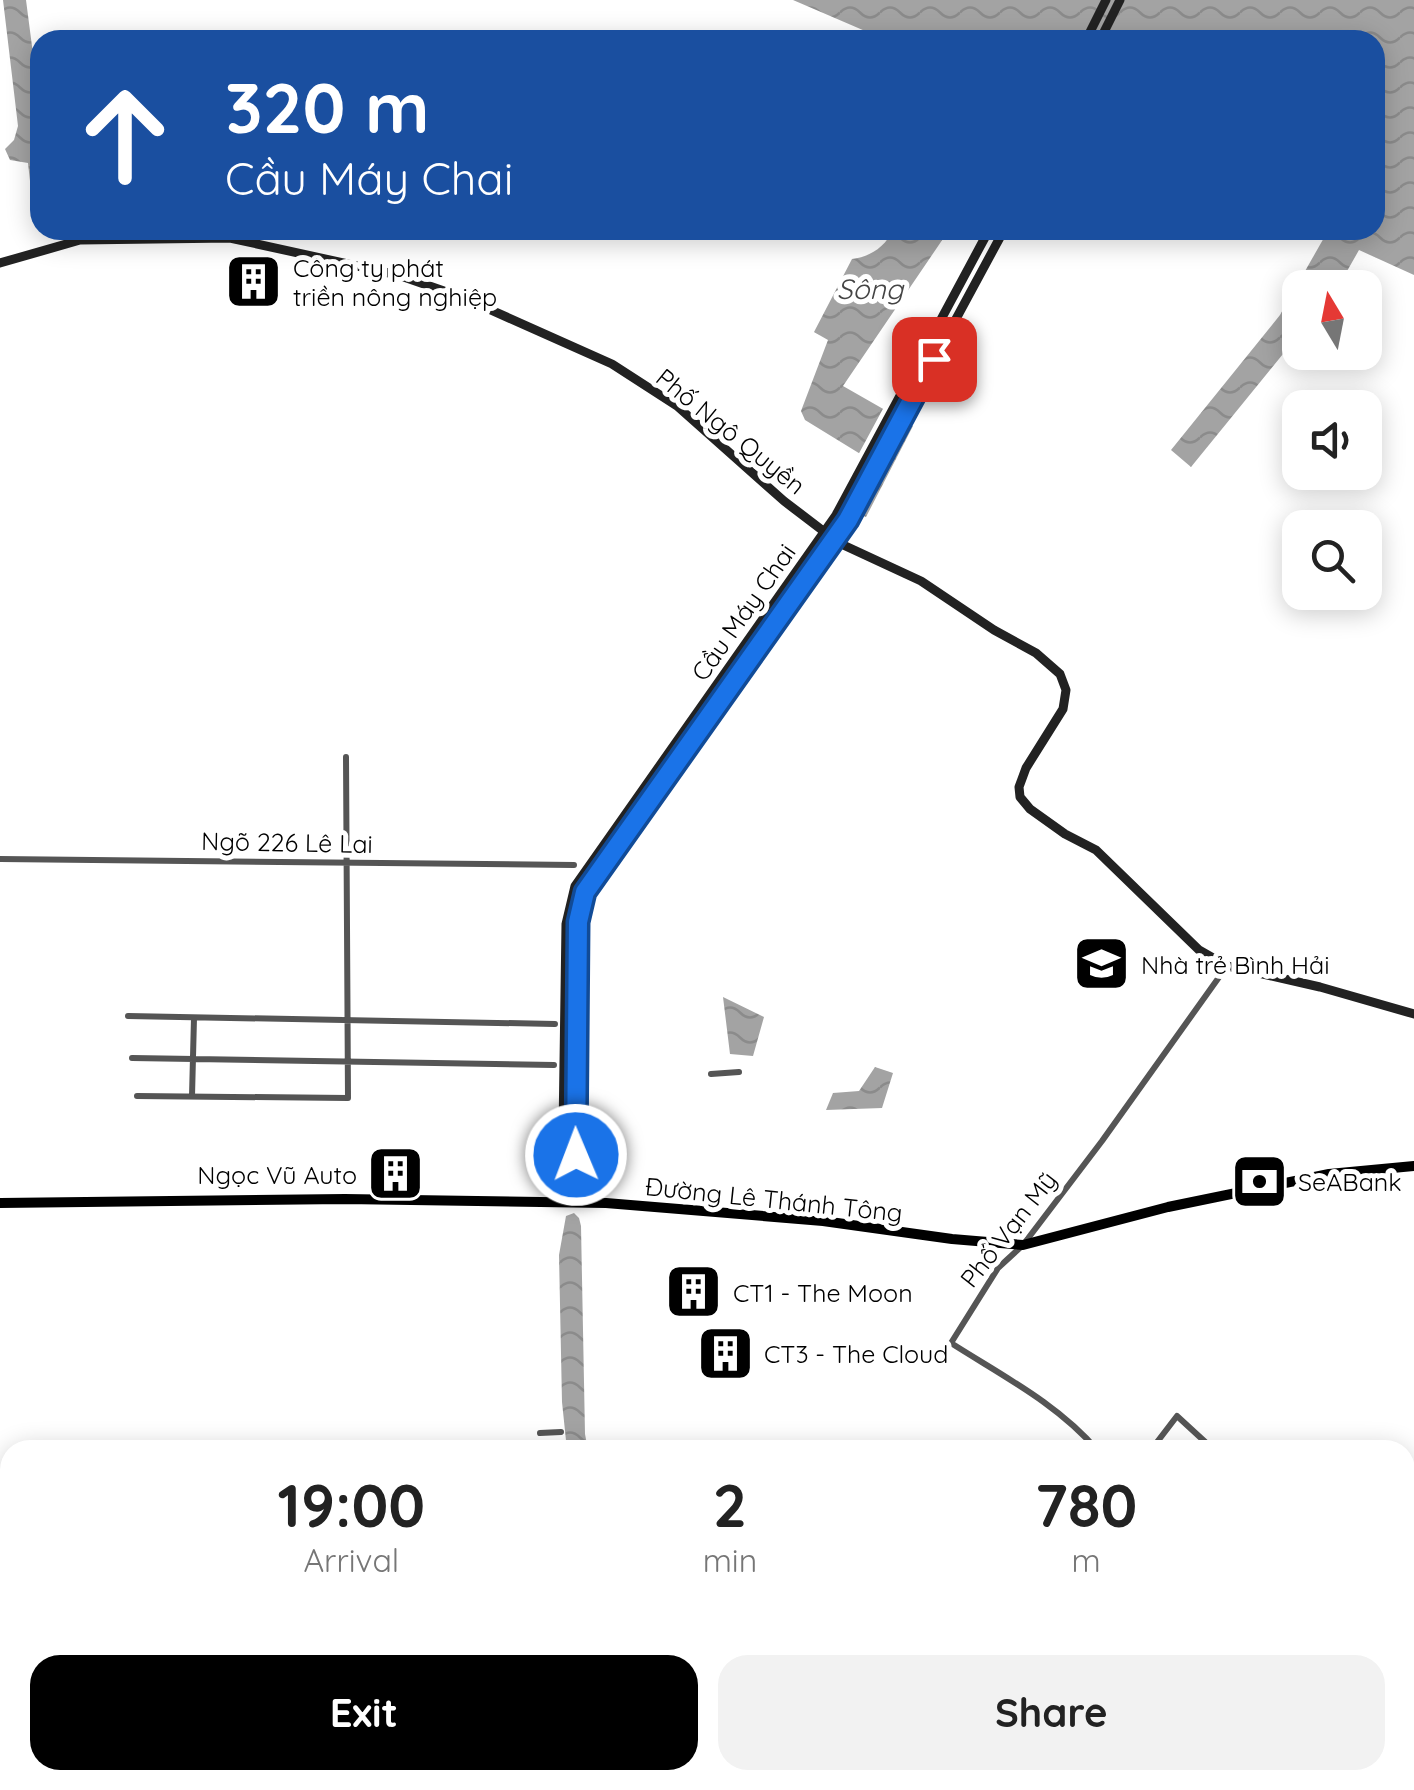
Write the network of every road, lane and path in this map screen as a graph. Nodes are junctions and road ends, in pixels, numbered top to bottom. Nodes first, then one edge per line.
1 (1106, 0) edge
2 (1120, 0) edge
3 (1091, 30) edge
4 (1105, 30) edge
5 (80, 240) edge
6 (239, 240) edge
7 (984, 240) edge
8 (999, 240) edge
9 (0, 263) edge
10 (346, 756) dead end
11 (0, 859) edge
12 (348, 862) junction
13 (574, 865) dead end
14 (1227, 966) junction
15 (1414, 1014) edge
16 (128, 1016) dead end
17 (194, 1018) junction
18 (350, 1021) junction
19 (554, 1024) dead end
20 (132, 1058) dead end
21 (193, 1059) junction
22 (349, 1061) junction
23 (554, 1065) dead end
24 (739, 1072) dead end
25 (711, 1074) dead end
26 (136, 1096) dead end
27 (192, 1097) junction
28 (1414, 1166) edge
29 (562, 1202) junction
30 (576, 1202) junction
31 (0, 1203) edge
32 (1023, 1245) junction
33 (540, 1432) dead end
34 (560, 1432) dead end
35 (1088, 1440) edge
36 (1158, 1440) edge
37 (1203, 1440) edge

1 - 3 street
2 - 4 street
5 - 9 street, Phố Ngô Quyền
6 - 14 street, Phố Ngô Quyền
7 - 29 street, Cầu Máy Chai
8 - 30 street, Cầu Máy Chai
10 - 12 street
11 - 12 street, Ngõ 226 Lê Lai
12 - 13 street, Ngõ 226 Lê Lai
12 - 18 street
14 - 15 street, Phố Ngô Quyền
14 - 32 street, Phố Vạn Mỹ
16 - 17 street
17 - 18 street
17 - 21 street
18 - 19 street
18 - 22 street
20 - 21 street
21 - 22 street
21 - 27 street
22 - 23 street
22 - 27 street
24 - 25 street
26 - 27 street
28 - 32 main road, Đường Lê Thánh Tông
29 - 30 main road, Đường Lê Thánh Tông
29 - 31 main road, Đường Lê Thánh Tông
30 - 32 main road, Đường Lê Thánh Tông
32 - 35 street, Phố Vạn Mỹ
33 - 34 street
36 - 37 street

